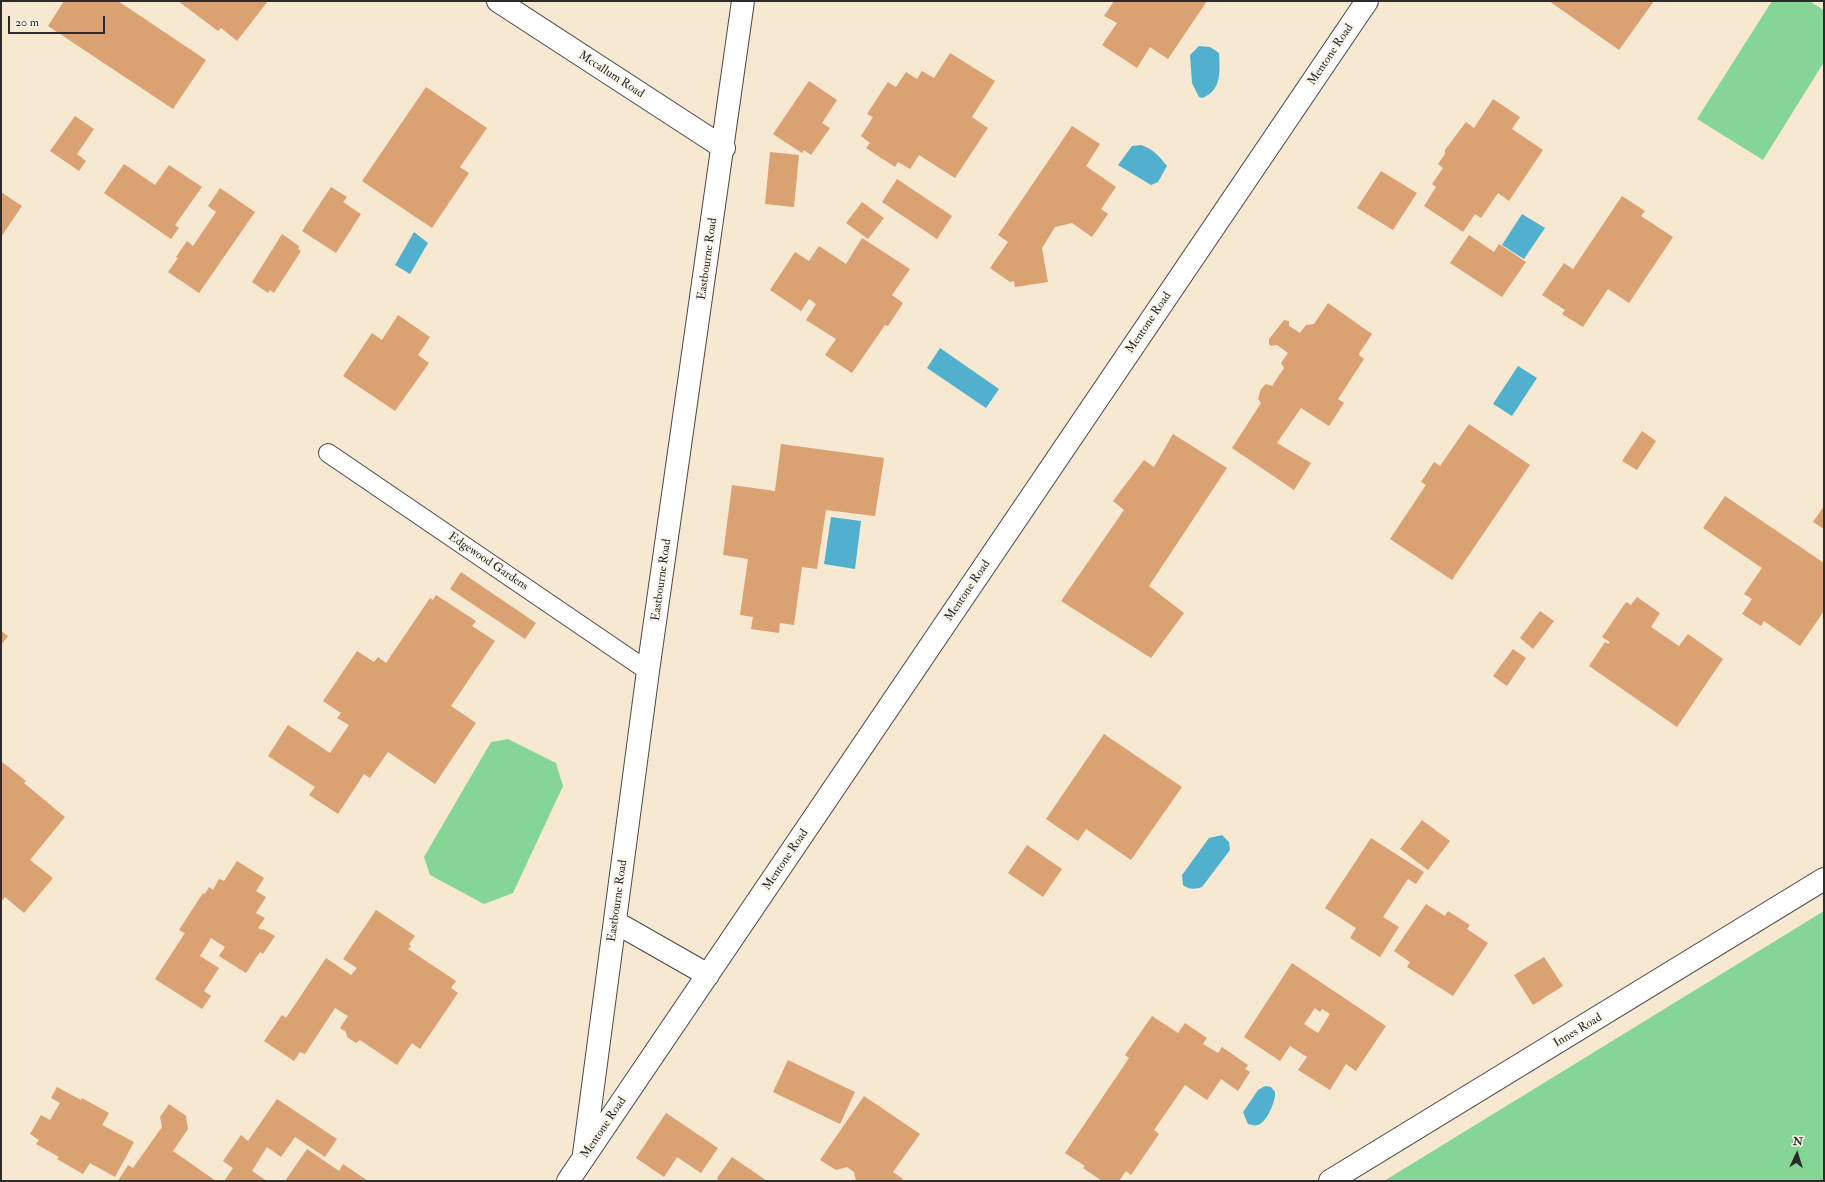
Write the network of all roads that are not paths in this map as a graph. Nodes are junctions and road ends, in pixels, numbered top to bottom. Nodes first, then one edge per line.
1 (498, 1) edge
2 (743, 1) edge
3 (1367, 1) edge
4 (724, 148) junction
5 (328, 453) dead end
6 (648, 671) junction
7 (1824, 879) edge
8 (615, 922) junction
9 (708, 975) junction
10 (583, 1159) junction
11 (568, 1181) edge
12 (1330, 1181) edge

1 - 4 street, Mccallum Road
2 - 4 street, Eastbourne Road
3 - 9 street, Mentone Road
4 - 6 street, Eastbourne Road
5 - 6 lane, Edgewood Gardens
6 - 8 street, Eastbourne Road
7 - 12 street, Innes Road
8 - 9 street
8 - 10 street, Eastbourne Road
9 - 10 street, Mentone Road
10 - 11 street, Mentone Road

